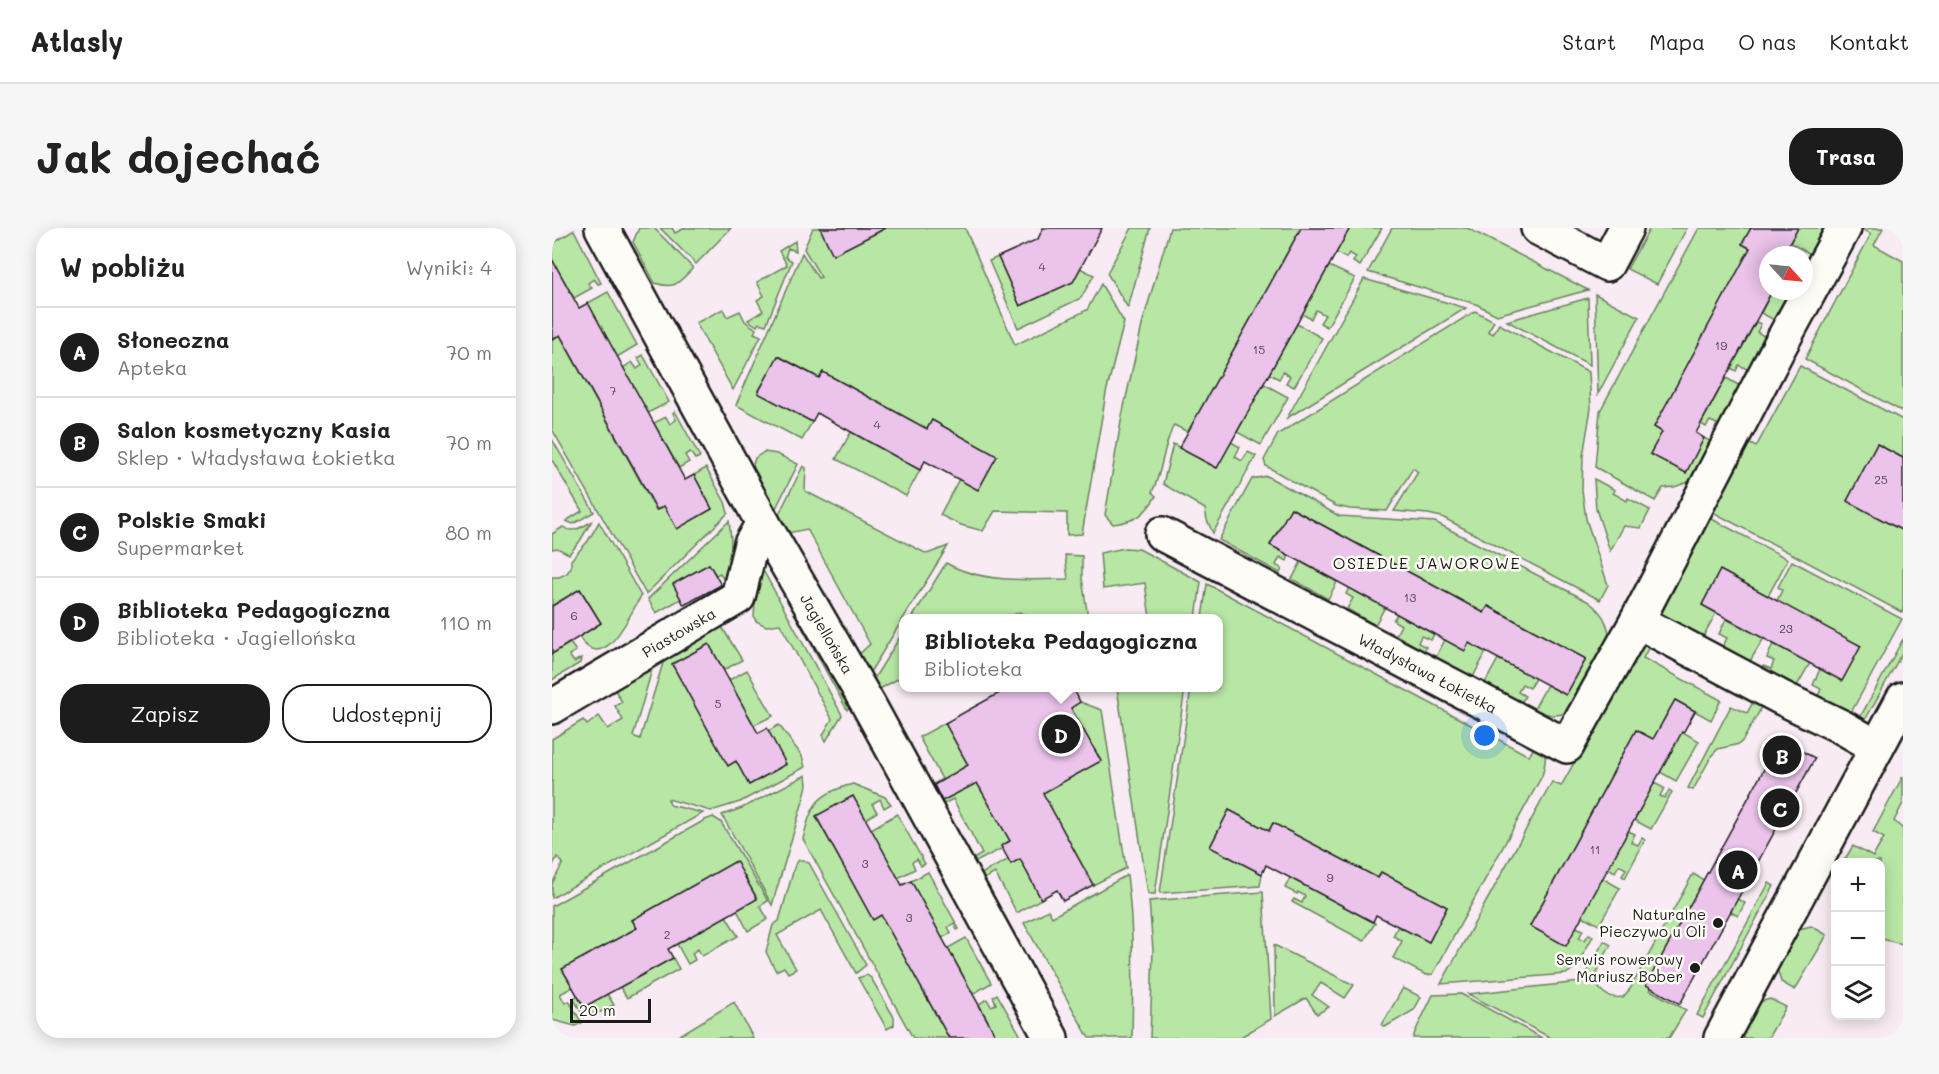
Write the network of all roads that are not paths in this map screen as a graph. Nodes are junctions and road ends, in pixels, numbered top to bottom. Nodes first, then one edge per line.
1 (602, 228) edge
2 (1538, 228) edge
3 (1626, 228) edge
4 (1844, 228) edge
5 (763, 523) junction
6 (1162, 534) dead end
7 (1637, 621) junction
8 (1903, 699) edge
9 (552, 707) edge
10 (1877, 747) junction
11 (1051, 1038) edge
12 (1721, 1038) edge

1 - 5 street, Jagiellońska
2 - 3 street
4 - 7 street, Władysława Łokietka
5 - 9 street, Piastowska
5 - 11 street, Jagiellońska
6 - 7 street, Władysława Łokietka
7 - 10 street
8 - 10 street
10 - 12 street

